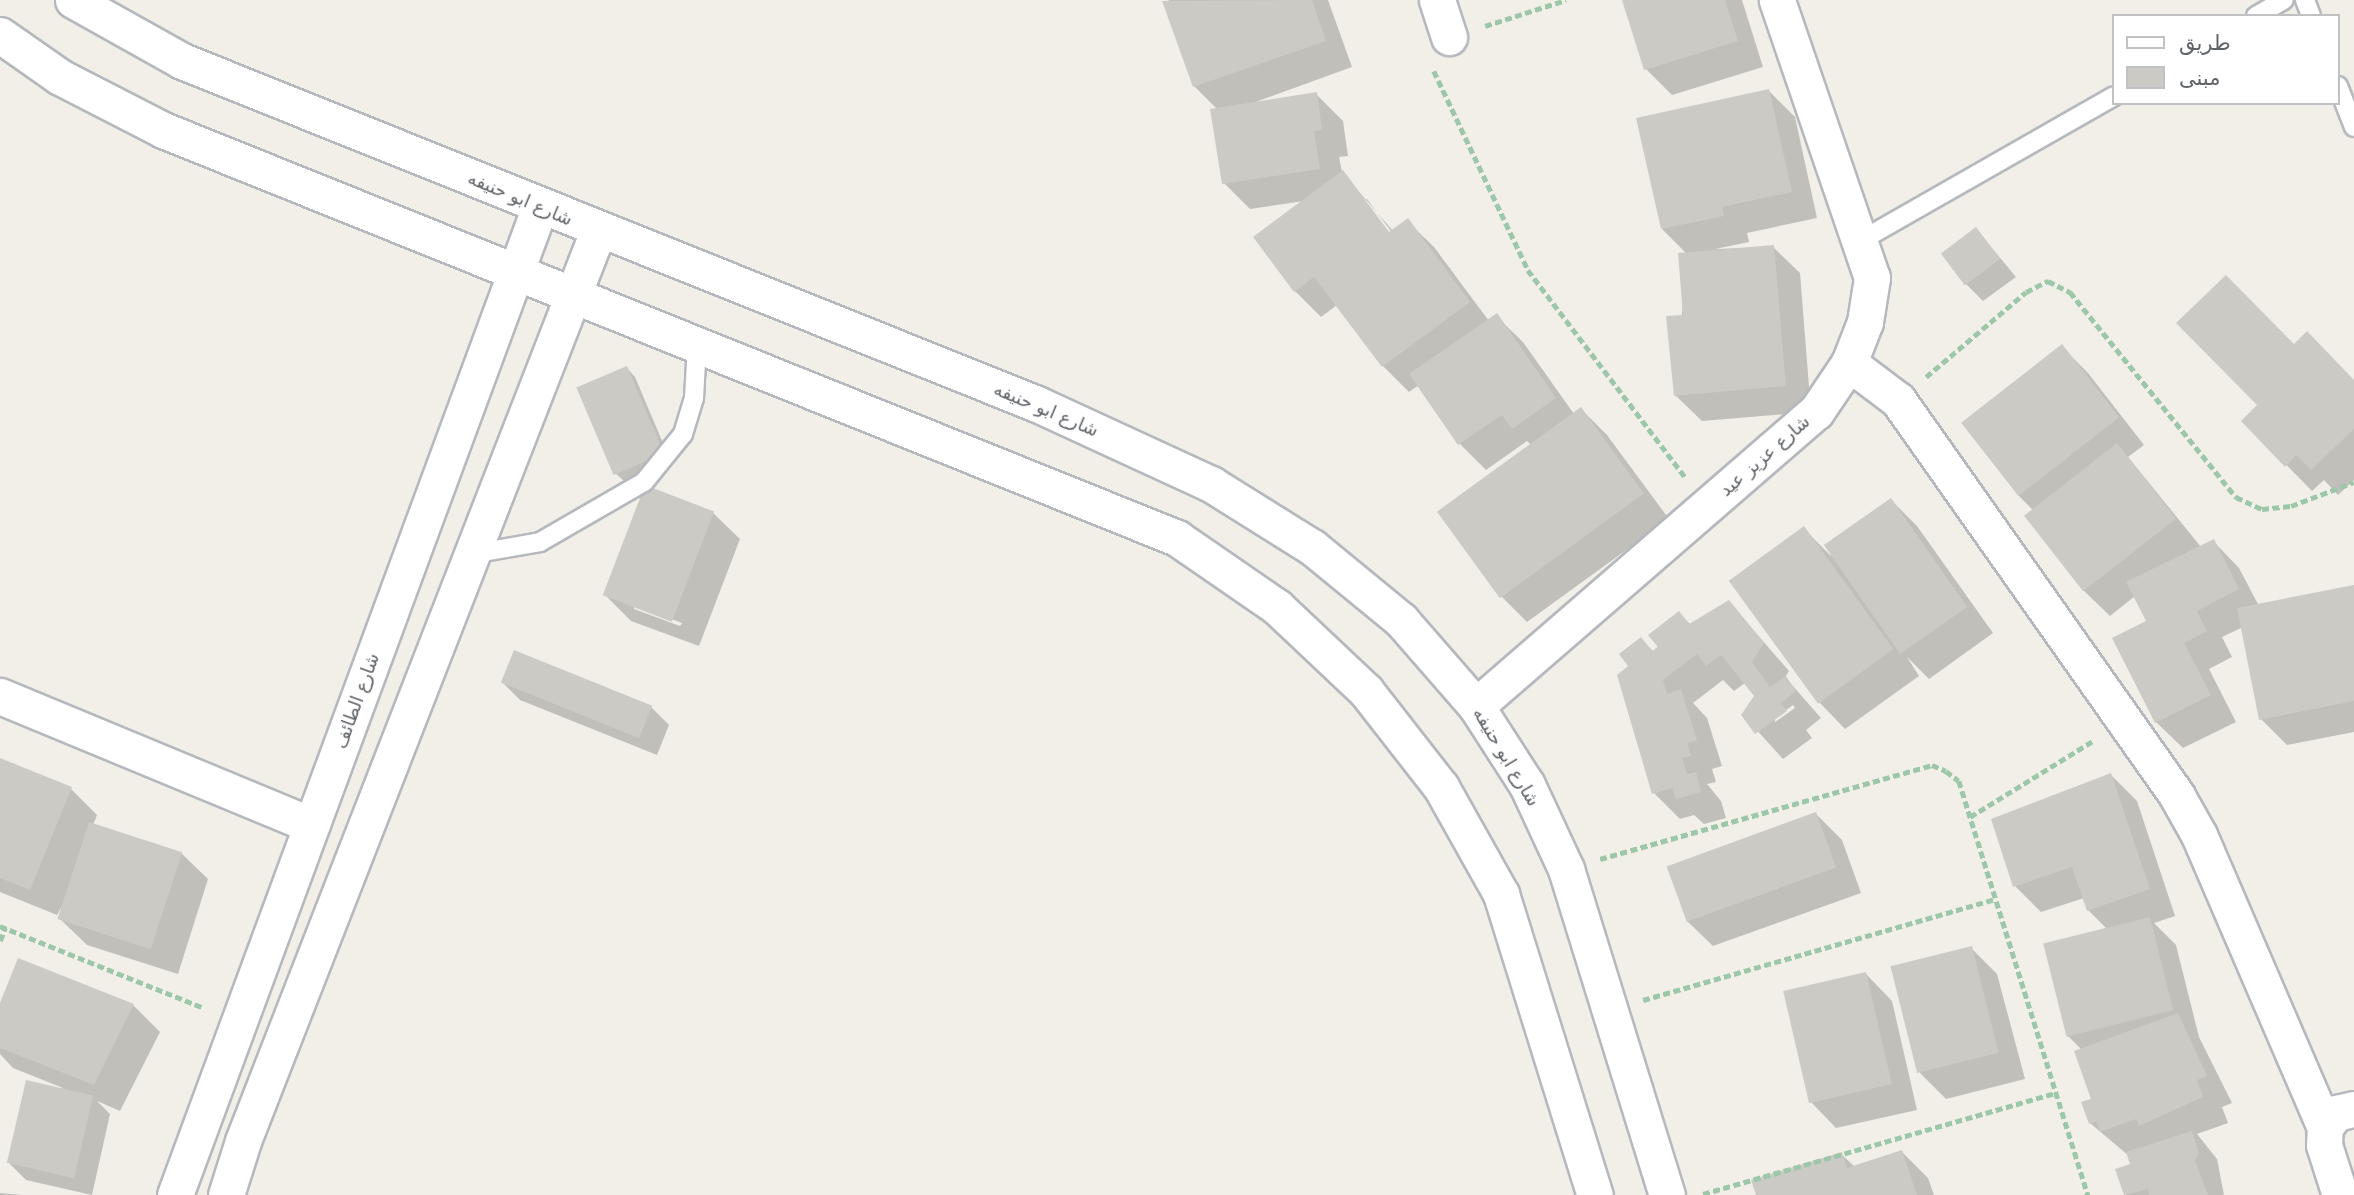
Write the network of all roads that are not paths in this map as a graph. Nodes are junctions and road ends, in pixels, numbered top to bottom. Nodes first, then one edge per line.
1 (73, 0) edge
2 (1437, 0) edge
3 (1777, 0) edge
4 (2284, 0) edge
5 (2260, 14) edge
6 (0, 35) edge
7 (1449, 37) road end
8 (2340, 91) edge
9 (2112, 97) edge
10 (2354, 127) edge
11 (540, 206) junction
12 (598, 232) junction
13 (1860, 241) junction
14 (516, 272) junction
15 (573, 294) junction
16 (698, 344) junction
17 (1849, 363) junction
18 (471, 554) junction
19 (0, 696) edge
20 (1476, 706) junction
21 (312, 825) junction
22 (2354, 1109) edge
23 (2325, 1127) junction
24 (175, 1195) edge
25 (226, 1195) edge
26 (1595, 1195) edge
27 (1667, 1195) edge
28 (2340, 1195) edge

1 - 11 street, شارع ابو حنيفه
2 - 7 street
3 - 13 street, شارع عزيز عيد
4 - 5 lane
6 - 14 street
8 - 10 lane
9 - 13 lane
11 - 12 street, شارع ابو حنيفه
11 - 14 street, شارع الطائف
12 - 15 street
12 - 20 street, شارع ابو حنيفه
13 - 17 street, شارع عزيز عيد
14 - 15 street
14 - 21 street, شارع الطائف
15 - 16 street
15 - 18 street
16 - 18 lane
16 - 26 street
17 - 20 street, شارع عزيز عيد
17 - 23 street
18 - 25 street
19 - 21 street
20 - 27 street, شارع ابو حنيفه
21 - 24 street, شارع الطائف
22 - 23 street
23 - 28 street

